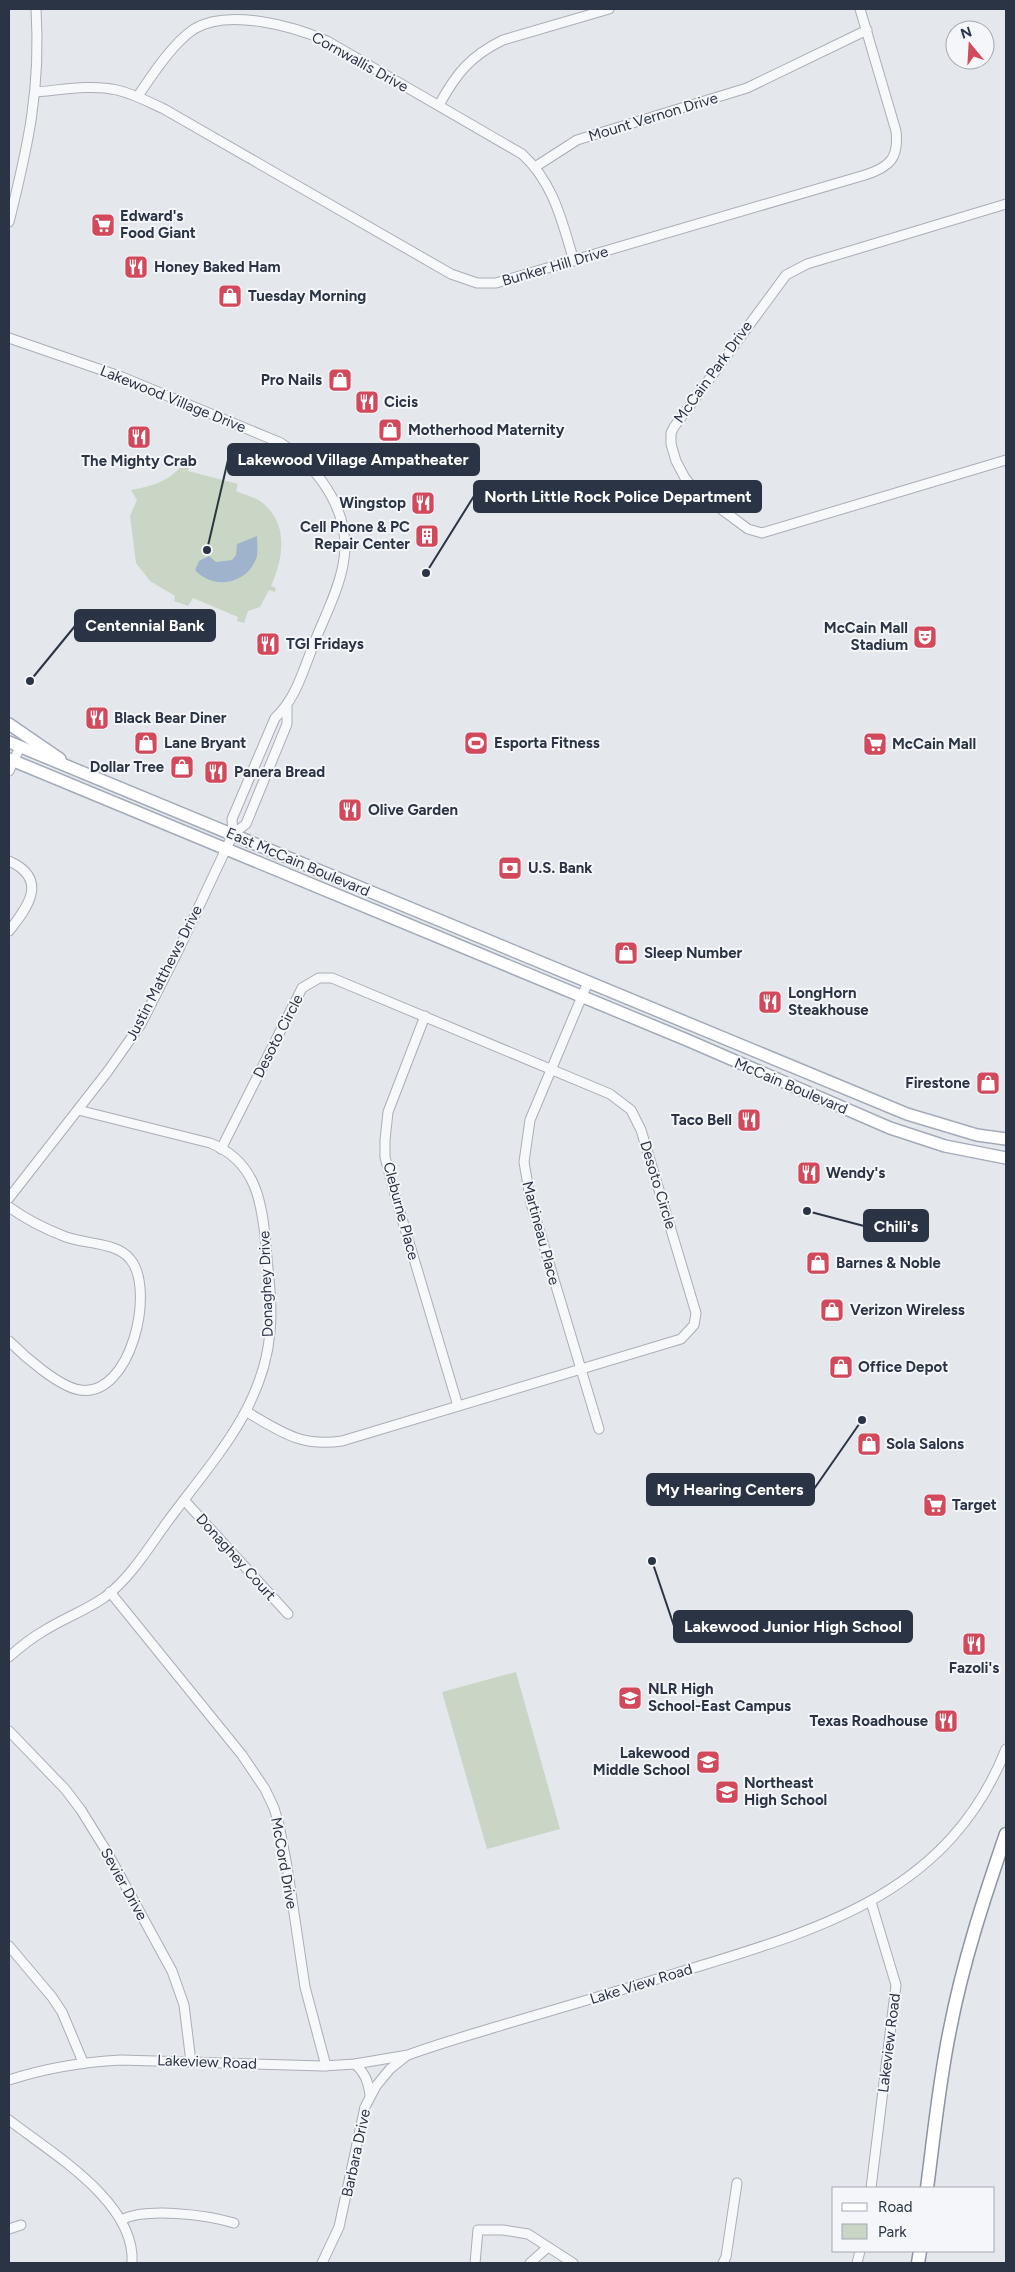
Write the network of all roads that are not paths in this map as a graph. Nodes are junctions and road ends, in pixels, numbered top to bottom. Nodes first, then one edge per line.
1 (36, 9) edge
2 (609, 9) edge
3 (860, 9) edge
4 (867, 30) junction
5 (36, 92) junction
6 (138, 96) junction
7 (439, 105) junction
8 (535, 167) junction
9 (1006, 204) edge
10 (9, 222) edge
11 (574, 261) junction
12 (9, 338) edge
13 (1006, 460) edge
14 (287, 707) junction
15 (9, 724) edge
16 (9, 742) edge
17 (20, 747) junction
18 (10, 763) edge
19 (74, 769) junction
20 (233, 834) junction
21 (226, 848) junction
22 (9, 861) edge
23 (9, 931) edge
24 (588, 982) junction
25 (582, 997) junction
26 (425, 1016) junction
27 (551, 1069) junction
28 (78, 1110) junction
29 (1006, 1139) edge
30 (221, 1149) junction
31 (1006, 1158) edge
32 (9, 1198) edge
33 (9, 1208) edge
34 (9, 1341) edge
35 (581, 1370) junction
36 (458, 1406) junction
37 (247, 1412) junction
38 (599, 1429) dead end
39 (184, 1500) junction
40 (110, 1592) junction
41 (288, 1614) dead end
42 (9, 1657) edge
43 (9, 1731) edge
44 (1006, 1749) edge
45 (1006, 1834) edge
46 (871, 1902) junction
47 (9, 1946) edge
48 (408, 2055) junction
49 (83, 2062) junction
50 (191, 2062) junction
51 (354, 2064) junction
52 (326, 2066) junction
53 (9, 2080) edge
54 (370, 2095) junction
55 (9, 2120) edge
56 (737, 2184) dead end
57 (872, 2187) edge
58 (927, 2187) edge
59 (121, 2220) junction
60 (234, 2223) dead end
61 (21, 2225) dead end
62 (9, 2229) edge
63 (548, 2246) junction
64 (132, 2263) edge
65 (322, 2263) edge
66 (475, 2263) edge
67 (530, 2263) edge
68 (574, 2263) edge
69 (723, 2263) edge

1 - 5 street
2 - 7 street
3 - 4 street, Bunker Hill Drive
4 - 8 street, Mount Vernon Drive
4 - 11 street, Bunker Hill Drive
5 - 6 street, Bunker Hill Drive
5 - 10 street
6 - 7 street, Cornwallis Drive
6 - 11 street, Bunker Hill Drive
7 - 8 street, Cornwallis Drive
8 - 11 street
9 - 13 street, McCain Park Drive
12 - 14 street, Lakewood Village Drive
14 - 20 street, Lakewood Village Drive
14 - 20 street, Lakewood Village Drive
15 - 19 main road
16 - 17 main road, East McCain Boulevard
17 - 18 street
17 - 19 main road, East McCain Boulevard
18 - 21 main road, East McCain Boulevard
19 - 20 main road, East McCain Boulevard
20 - 21 street, Justin Matthews Drive
20 - 24 main road, East McCain Boulevard
21 - 25 main road, East McCain Boulevard
21 - 28 street, Justin Matthews Drive
22 - 23 street
24 - 25 street, Martineau Place
24 - 29 main road, McCain Boulevard
25 - 27 street, Martineau Place
25 - 31 main road, McCain Boulevard
26 - 27 street, Desoto Circle
26 - 30 street, Desoto Circle
26 - 36 street, Cleburne Place
27 - 35 street, Martineau Place
27 - 35 street, Desoto Circle
28 - 30 street, Donaghey Drive
28 - 32 street, Justin Matthews Drive
30 - 37 street, Donaghey Drive
33 - 34 street
35 - 36 street, Desoto Circle
35 - 38 street, Martineau Place
36 - 37 street, Desoto Circle
37 - 39 street, Donaghey Drive
39 - 40 street, Donaghey Drive
39 - 41 street, Donaghey Court
40 - 42 street, Donaghey Drive
40 - 52 street, McCord Drive
43 - 50 street, Sevier Drive
44 - 46 street, Lake View Road
45 - 58 highway
46 - 48 street, Lake View Road
46 - 57 street, Lakeview Road
47 - 49 street
48 - 51 street, Lakeview Road
48 - 54 street, Barbara Drive
49 - 50 street, Lakeview Road
49 - 53 street, Lakeview Road
50 - 52 street, Lakeview Road
51 - 52 street, Lakeview Road
51 - 54 street
54 - 65 street, Barbara Drive
55 - 59 street
56 - 69 street
59 - 60 street
59 - 64 street
61 - 62 street
63 - 66 street
63 - 67 street
63 - 68 street

